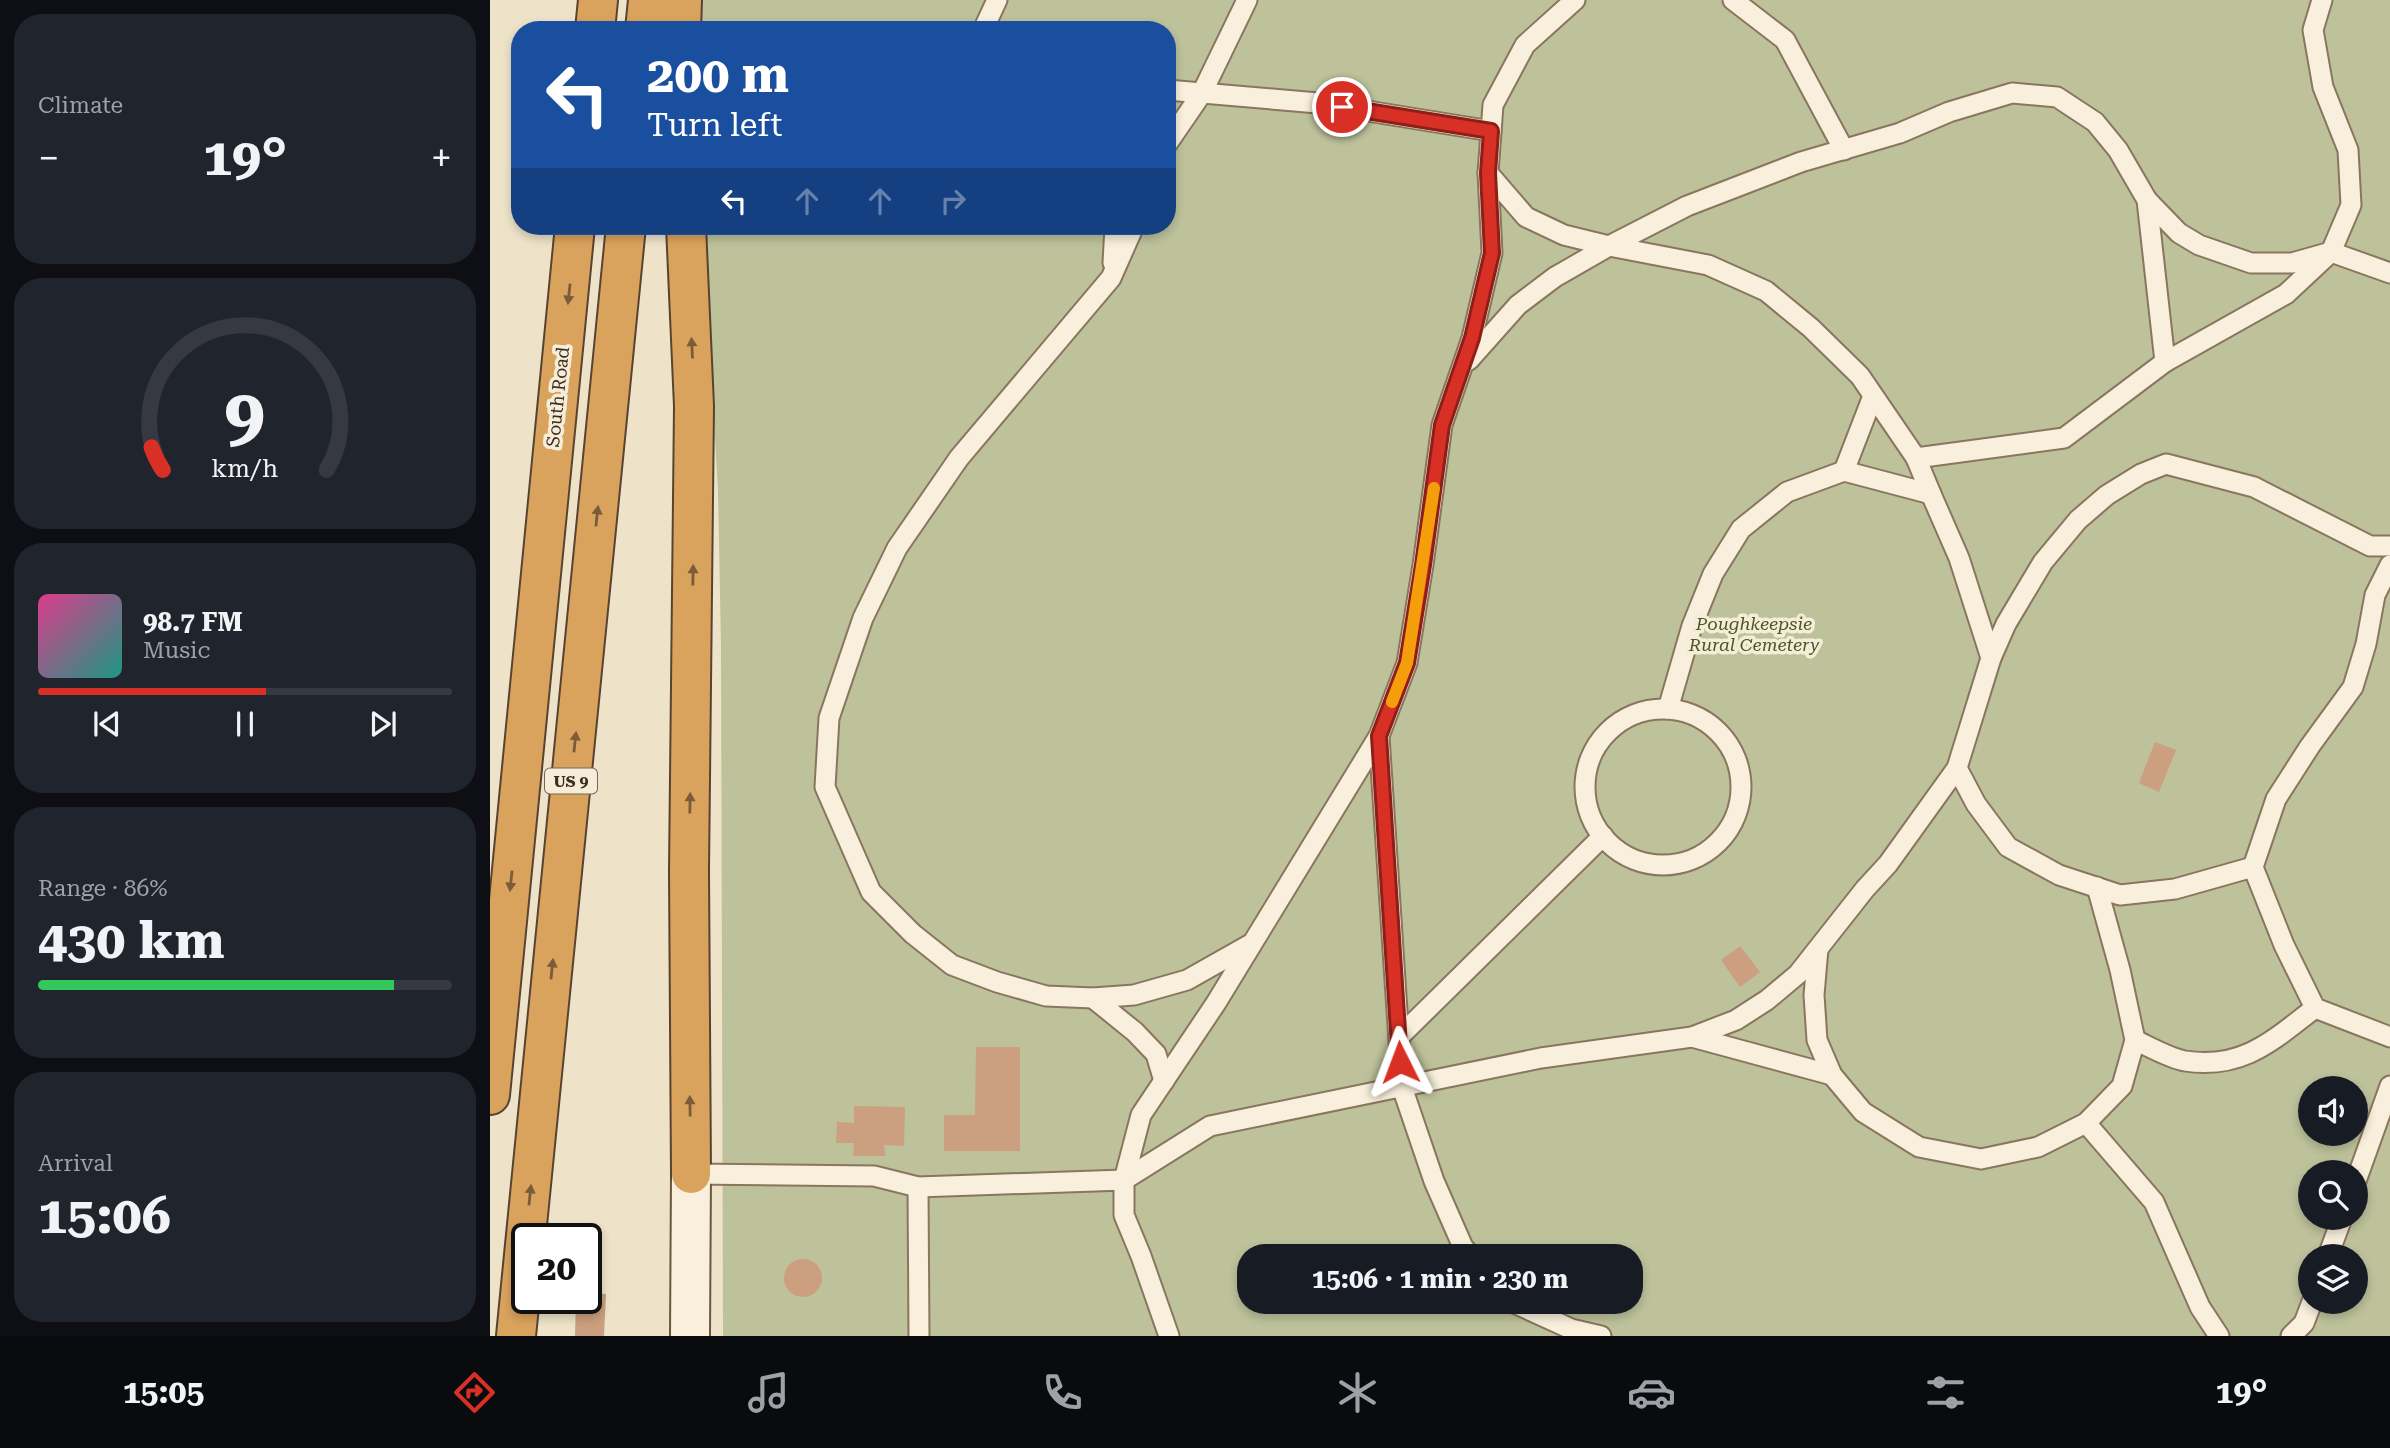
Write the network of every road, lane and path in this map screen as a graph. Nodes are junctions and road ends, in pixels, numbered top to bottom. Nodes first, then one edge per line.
1 (597, 0) edge
2 (648, 0) edge
3 (682, 0) edge
4 (997, 0) edge
5 (1247, 0) edge
6 (1575, 0) edge
7 (1733, 0) edge
8 (2322, 0) edge
9 (595, 21) edge
10 (646, 21) edge
11 (681, 21) edge
12 (987, 21) edge
13 (1176, 91) edge
14 (1202, 93) junction
15 (1176, 131) edge
16 (1491, 131) junction
17 (1844, 149) junction
18 (1488, 173) junction
19 (2147, 200) junction
20 (574, 235) edge
21 (625, 235) edge
22 (686, 235) edge
23 (1114, 235) edge
24 (1130, 235) edge
25 (1608, 246) junction
26 (2331, 252) junction
27 (2390, 274) edge
28 (1111, 278) junction
29 (2165, 362) junction
30 (1461, 370) junction
31 (1873, 396) junction
32 (1916, 458) junction
33 (1844, 471) junction
34 (1931, 494) junction
35 (2390, 546) edge
36 (2390, 565) edge
37 (542, 569) junction
38 (1991, 658) junction
39 (1668, 709) junction
40 (1379, 736) junction
41 (1957, 768) junction
42 (1603, 836) junction
43 (490, 855) edge
44 (2253, 867) junction
45 (2097, 887) junction
46 (1253, 943) junction
47 (1818, 949) junction
48 (1093, 998) junction
49 (2315, 1008) junction
50 (1399, 1037) junction
51 (1692, 1037) junction
52 (2390, 1037) edge
53 (2135, 1040) junction
54 (1832, 1075) junction
55 (1164, 1081) junction
56 (2390, 1086) edge
57 (1402, 1087) junction
58 (490, 1095) edge
59 (2086, 1123) junction
60 (2364, 1160) edge
61 (691, 1174) junction
62 (1124, 1180) junction
63 (918, 1187) junction
64 (1462, 1244) edge
65 (1538, 1314) edge
66 (2307, 1314) edge
67 (516, 1336) edge
68 (690, 1336) edge
69 (919, 1336) edge
70 (1169, 1336) edge
71 (1601, 1336) edge
72 (2219, 1336) edge
73 (2291, 1336) edge

1 - 9 highway
2 - 10 highway
3 - 11 highway
4 - 12 lane
5 - 14 lane
6 - 16 lane
7 - 17 lane
8 - 26 lane
13 - 14 lane
14 - 15 lane
14 - 16 lane
16 - 18 lane
17 - 19 lane
17 - 25 lane
18 - 25 lane
18 - 30 lane
19 - 26 lane
19 - 29 lane
20 -> 37 highway, South Road / US 9
67 -> 21 highway, US 9
61 -> 22 highway
23 - 28 lane
24 - 28 lane
25 - 30 lane
25 - 31 lane
26 - 27 lane
26 - 29 lane
28 - 48 lane
29 - 32 lane
30 - 40 lane
31 - 32 lane
31 - 33 lane
32 - 34 lane
33 - 34 lane
33 - 39 lane
34 - 38 lane
35 - 38 lane
36 - 44 lane
37 - 43 highway
37 -> 58 highway, US 9
38 - 41 lane
39 - 42 lane
39 - 42 lane
40 - 46 lane
40 - 50 lane
41 - 45 lane
41 - 47 lane
42 - 50 lane
44 - 45 lane
44 - 49 lane
45 - 53 lane
46 - 48 lane
46 - 55 lane
47 - 51 lane
47 - 54 lane
48 - 55 lane
49 - 52 lane
49 - 53 lane
50 - 57 lane
51 - 54 lane
51 - 57 lane
53 - 59 lane
54 - 59 lane
55 - 62 lane
56 - 60 lane
57 - 62 lane
57 - 64 lane
59 - 72 lane
61 - 63 lane
61 - 68 street
62 - 63 lane
62 - 70 lane
63 - 69 lane
65 - 71 lane
66 - 73 lane

